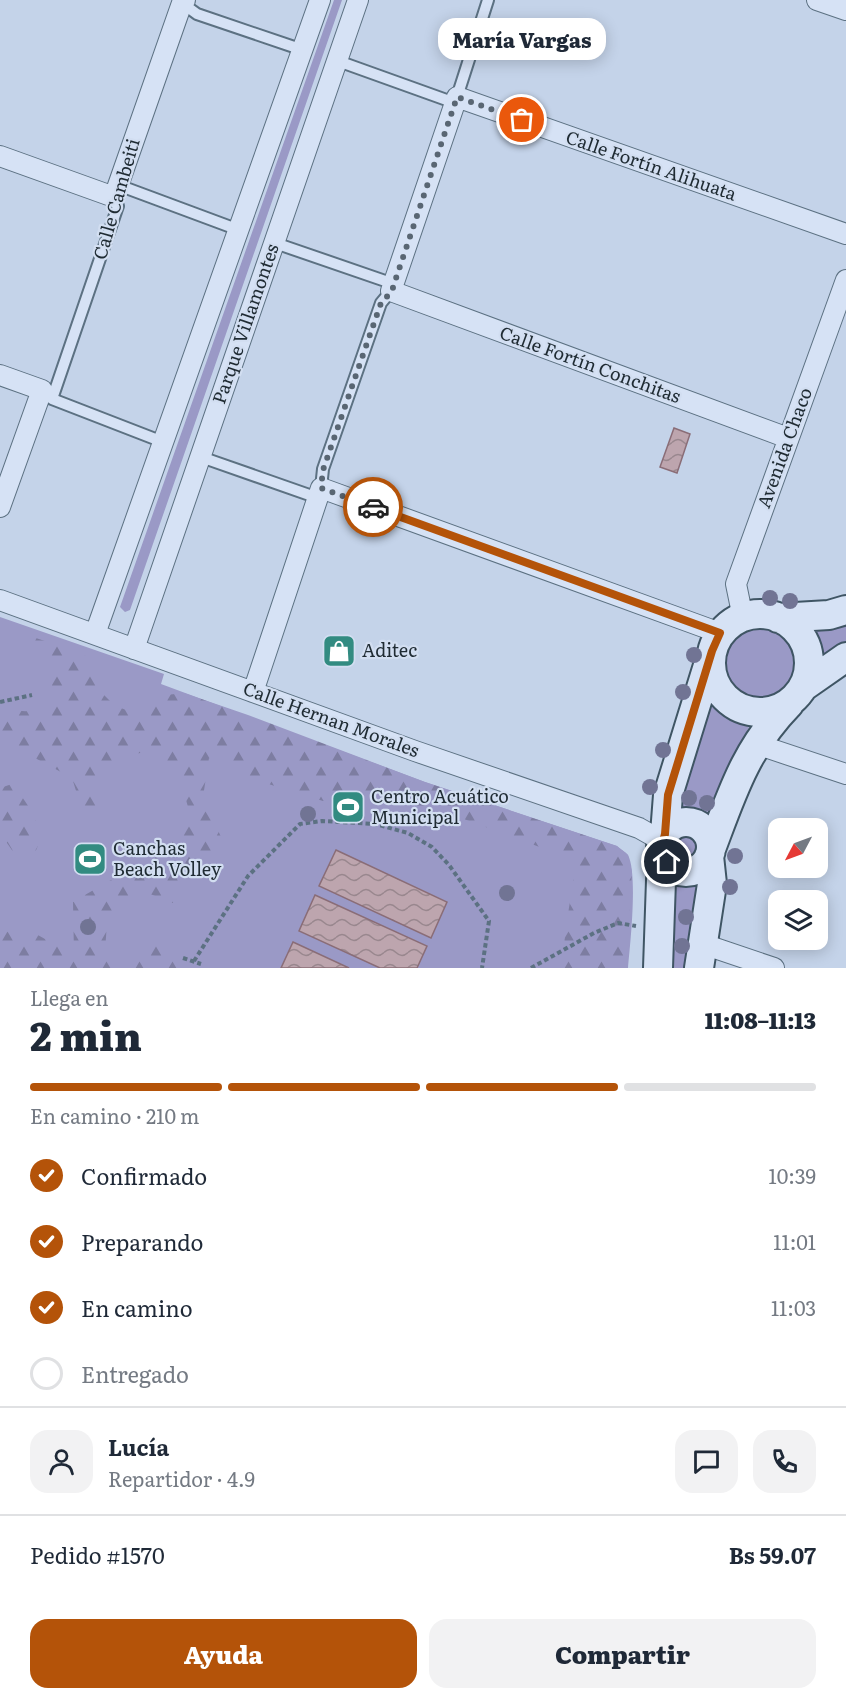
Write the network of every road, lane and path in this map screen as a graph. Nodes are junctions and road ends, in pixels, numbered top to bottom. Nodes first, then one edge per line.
1 (320, 0) edge
2 (358, 0) edge
3 (488, 0) edge
4 (817, 0) edge
5 (180, 1) edge
6 (846, 10) edge
7 (303, 50) junction
8 (338, 61) junction
9 (456, 100) junction
10 (0, 156) edge
11 (116, 191) junction
12 (239, 230) junction
13 (846, 234) edge
14 (275, 243) junction
15 (846, 280) edge
16 (393, 288) junction
17 (0, 375) edge
18 (47, 394) junction
19 (788, 438) junction
20 (163, 442) junction
21 (201, 457) junction
22 (319, 493) junction
23 (0, 507) edge
24 (0, 600) edge
25 (846, 610) edge
26 (778, 618) junction
27 (95, 634) junction
28 (725, 634) junction
29 (134, 648) junction
30 (846, 657) edge
31 (253, 692) junction
32 (798, 693) junction
33 (32, 695) dead end
34 (0, 702) edge
35 (756, 744) junction
36 (846, 774) edge
37 (663, 842) junction
38 (710, 852) junction
39 (660, 931) junction
40 (701, 956) edge
41 (183, 958) dead end
42 (194, 961) junction
43 (201, 964) dead end
44 (482, 968) edge
45 (531, 968) edge
46 (658, 968) edge
47 (774, 968) edge

1 - 7 street, Parque Villamontes
2 - 8 street, Parque Villamontes
3 - 9 lane
4 - 6 street
5 - 7 lane
5 - 11 street, Calle Cambeiti
7 - 12 street, Parque Villamontes
8 - 9 lane, Calle Fortín Alihuata
8 - 14 street, Parque Villamontes
9 - 13 street, Calle Fortín Alihuata
9 - 16 street
10 - 11 street
11 - 12 lane
11 - 18 lane, Calle Cambeiti
12 - 20 street, Parque Villamontes
14 - 16 lane, Calle Fortín Conchitas
14 - 21 street, Parque Villamontes
15 - 19 street, Avenida Chaco
16 - 19 street, Calle Fortín Conchitas
16 - 22 lane
17 - 18 street
18 - 20 lane
18 - 23 street, Calle Cambeiti
19 - 28 street, Avenida Chaco
20 - 27 street, Parque Villamontes
21 - 22 lane
21 - 29 street, Parque Villamontes
22 - 28 street
22 - 31 street
24 - 27 street, Calle Hernan Morales
25 - 26 main road
26 - 28 main road
26 - 32 main road
27 - 29 street, Calle Hernan Morales
28 - 32 main road
28 - 37 main road, Avenida Chaco
29 - 31 street, Calle Hernan Morales
30 - 32 main road
31 - 37 street, Calle Hernan Morales
32 - 35 main road
33 - 34 path
35 - 36 street
35 - 38 main road
37 - 38 main road
37 - 38 main road
37 - 39 main road, Avenida Chaco
38 - 40 main road
39 - 45 path
39 - 46 main road, Avenida Chaco
40 - 47 street
41 - 42 path
42 - 43 path
42 - 44 path

